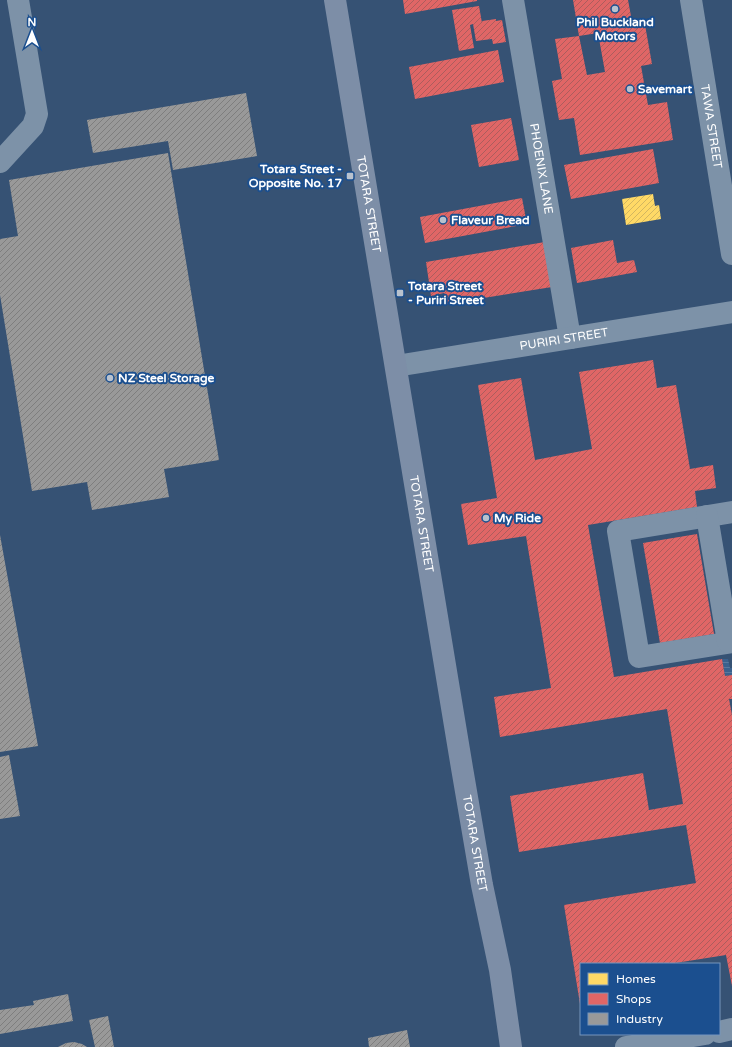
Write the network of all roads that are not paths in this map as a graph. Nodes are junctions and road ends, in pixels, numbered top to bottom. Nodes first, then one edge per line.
1 (18, 0) edge
2 (335, 0) edge
3 (513, 0) edge
4 (691, 0) edge
5 (0, 162) edge
6 (732, 254) edge
7 (732, 312) edge
8 (570, 338) junction
9 (396, 366) junction
10 (732, 512) edge
11 (707, 516) junction
12 (730, 642) edge
13 (732, 1029) edge
14 (720, 1032) edge
15 (699, 1035) edge
16 (511, 1047) edge
17 (626, 1047) edge

1 - 5 street
2 - 9 main road, TOTARA STREET
3 - 8 street, PHOENIX LANE
4 - 6 street, TAWA STREET
7 - 8 street, PURIRI STREET
8 - 9 street, PURIRI STREET
9 - 16 main road, TOTARA STREET
10 - 11 street
11 - 12 street
11 - 12 street
13 - 14 street
15 - 17 street

